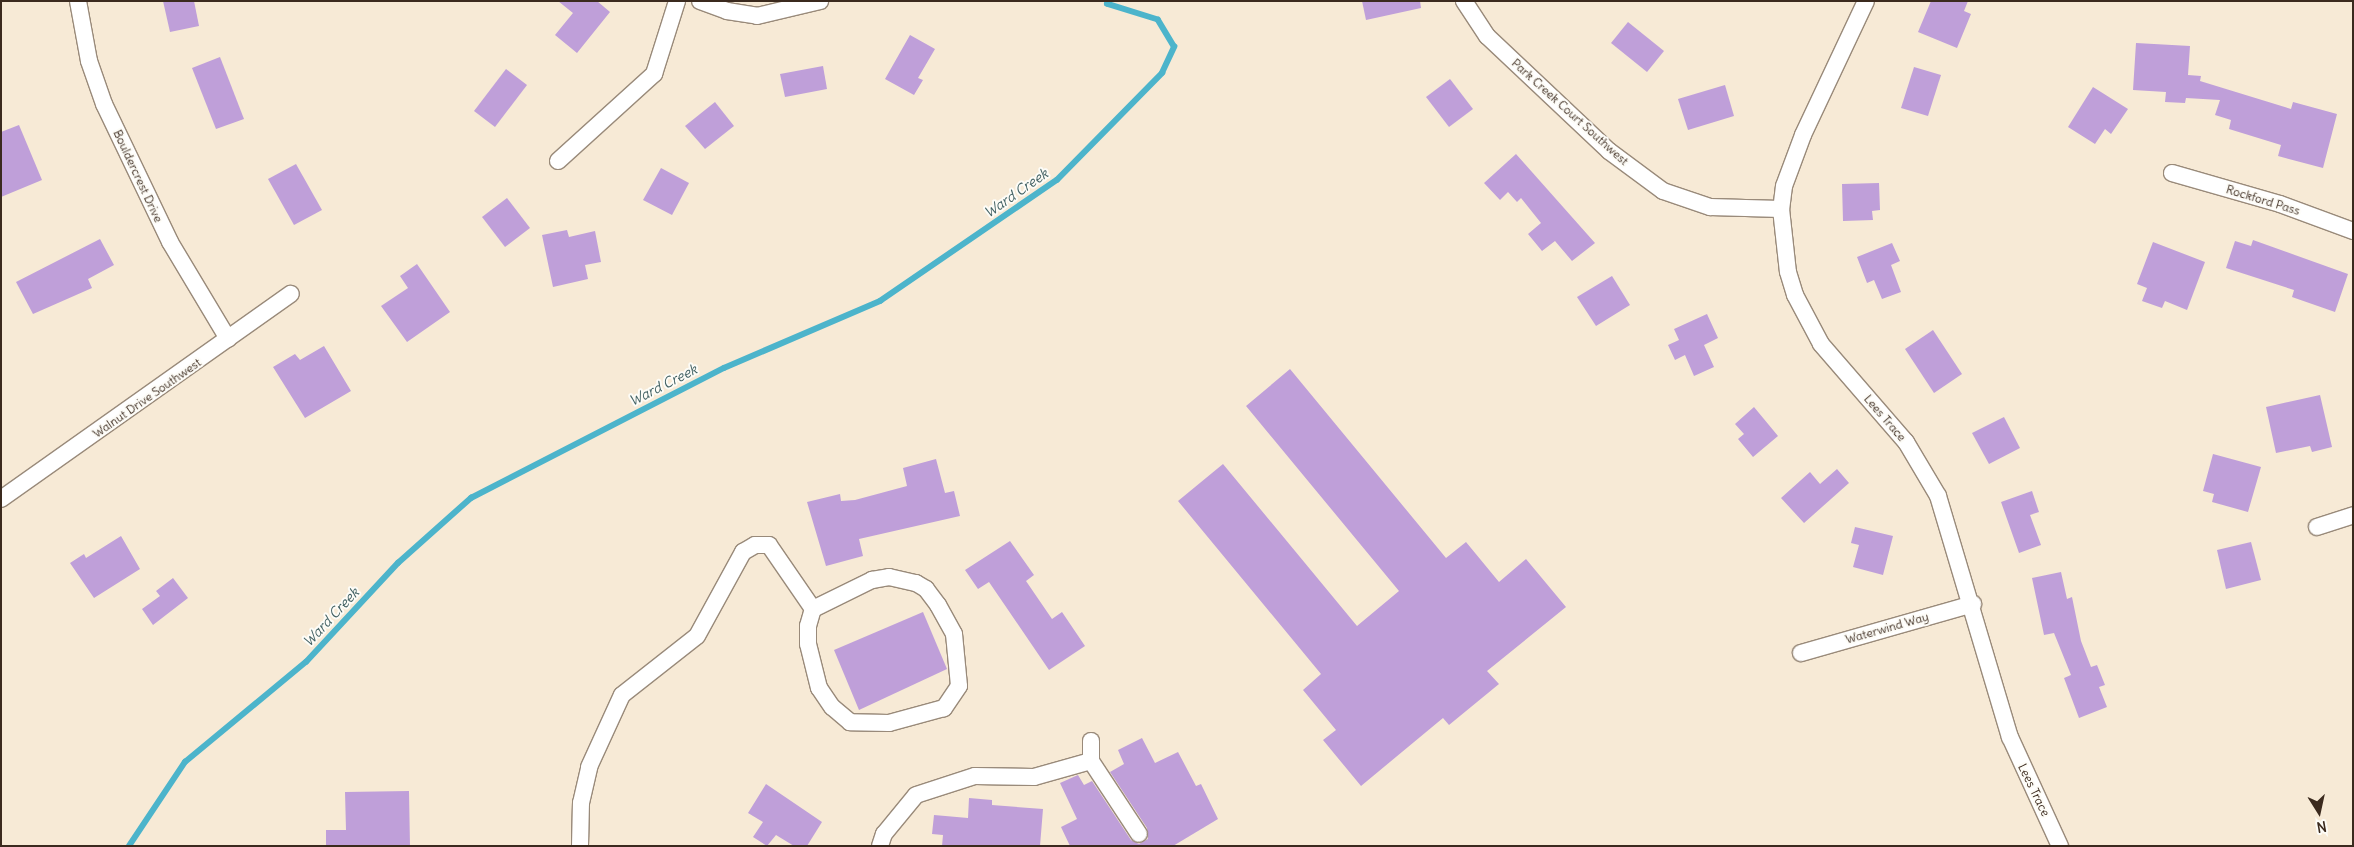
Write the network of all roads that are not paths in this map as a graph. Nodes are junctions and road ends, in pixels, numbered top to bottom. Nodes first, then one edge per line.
1 (78, 1) edge
2 (677, 1) edge
3 (700, 1) edge
4 (820, 1) edge
5 (1464, 1) edge
6 (1866, 1) edge
7 (558, 161) dead end
8 (2172, 173) dead end
9 (1781, 209) junction
10 (2353, 231) edge
11 (291, 294) dead end
12 (228, 339) junction
13 (1, 499) edge
14 (2353, 515) edge
15 (2317, 527) dead end
16 (1973, 604) junction
17 (813, 609) junction
18 (1801, 653) dead end
19 (1090, 741) dead end
20 (1091, 761) junction
21 (1139, 834) dead end
22 (580, 846) edge
23 (880, 846) edge
24 (2060, 846) edge

1 - 12 street, Bouldercrest Drive
2 - 7 street
3 - 4 street
5 - 9 street, Park Creek Court Southwest
6 - 9 street, Lees Trace
8 - 10 street, Rockford Pass
9 - 16 street, Lees Trace
11 - 12 street, Walnut Drive Southwest
12 - 13 street, Walnut Drive Southwest
14 - 15 street
16 - 18 street, Waterwind Way
16 - 24 street, Lees Trace
17 - 17 street
17 - 22 street
19 - 20 street
20 - 21 street
20 - 23 street

